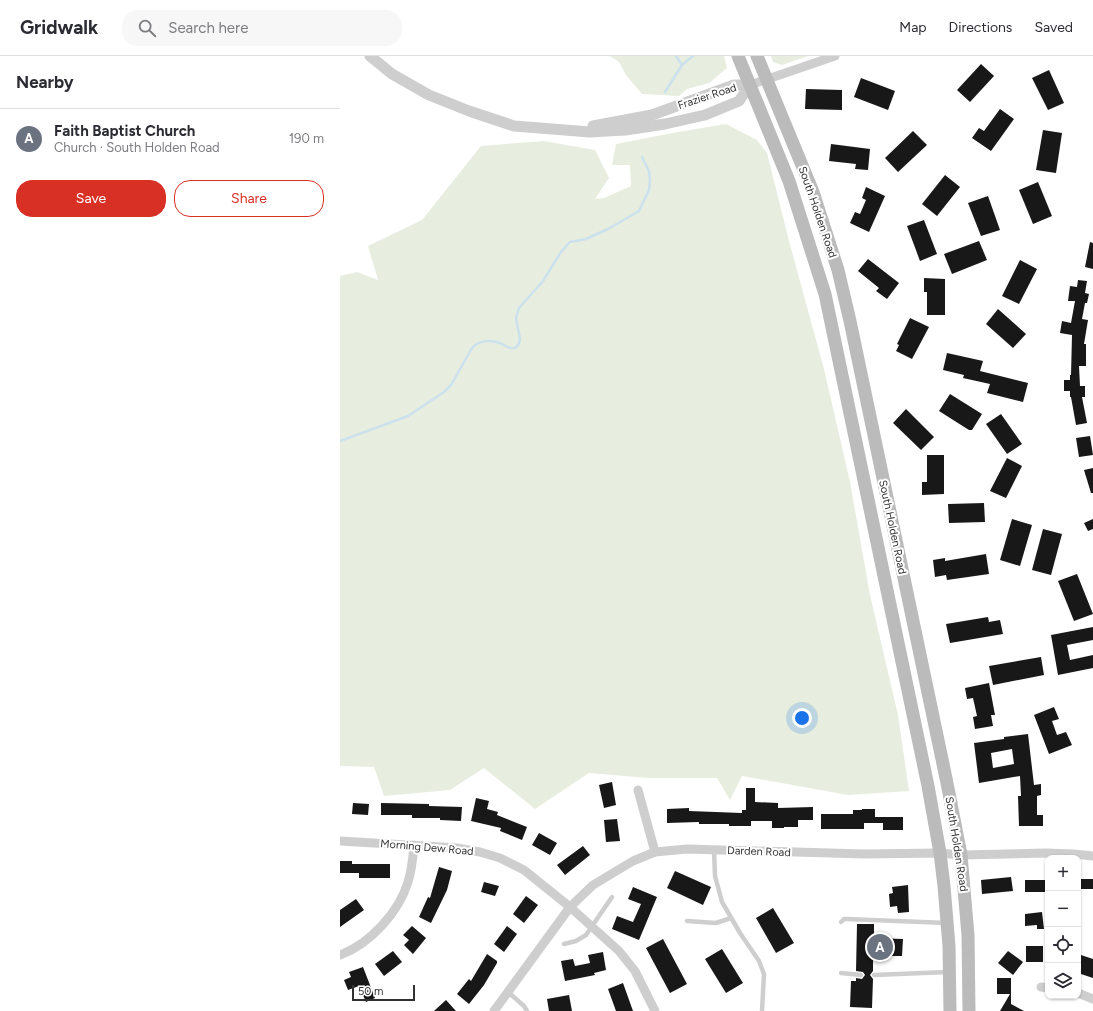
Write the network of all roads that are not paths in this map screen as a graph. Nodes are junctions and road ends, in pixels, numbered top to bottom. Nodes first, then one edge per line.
1 (370, 56) edge
2 (738, 56) edge
3 (757, 56) edge
4 (835, 56) edge
5 (766, 79) junction
6 (750, 85) junction
7 (568, 130) junction
8 (638, 790) dead end
9 (340, 841) edge
10 (414, 845) junction
11 (714, 850) junction
12 (655, 852) junction
13 (940, 853) junction
14 (961, 855) junction
15 (1093, 856) edge
16 (612, 897) dead end
17 (570, 907) junction
18 (731, 918) junction
19 (688, 921) dead end
20 (841, 922) dead end
21 (948, 923) junction
22 (592, 927) junction
23 (564, 944) dead end
24 (340, 955) edge
25 (950, 972) junction
26 (841, 973) dead end
27 (861, 975) dead end
28 (874, 975) dead end
29 (508, 992) junction
30 (1081, 994) edge
31 (1093, 999) edge
32 (494, 1011) edge
33 (527, 1011) edge
34 (655, 1011) edge
35 (762, 1011) edge
36 (950, 1011) edge
37 (970, 1011) edge

1 - 7 street, Frazier Road
2 - 6 main road, South Holden Road
3 - 5 main road, South Holden Road
4 - 5 street
5 - 6 street
5 - 14 main road, South Holden Road
6 - 7 street, Frazier Road
6 - 7 street, Frazier Road
6 - 13 main road, South Holden Road
8 - 12 street
9 - 10 street, Morning Dew Road
10 - 17 street, Morning Dew Road
10 - 24 street
11 - 12 street, Darden Road
11 - 13 street, Darden Road
11 - 18 lane
12 - 17 street, Darden Road
13 - 14 street, Darden Road
13 - 21 main road, South Holden Road
14 - 15 street, Darden Road
14 - 37 main road, South Holden Road
16 - 22 lane
17 - 22 street, Morning Dew Road
17 - 29 street, Darden Road
18 - 19 lane
18 - 35 lane
20 - 21 lane
21 - 25 main road, South Holden Road
22 - 23 lane
22 - 34 street, Morning Dew Road
25 - 28 lane
25 - 36 main road, South Holden Road
26 - 27 lane
29 - 32 street, Darden Road
29 - 33 lane
30 - 31 street

